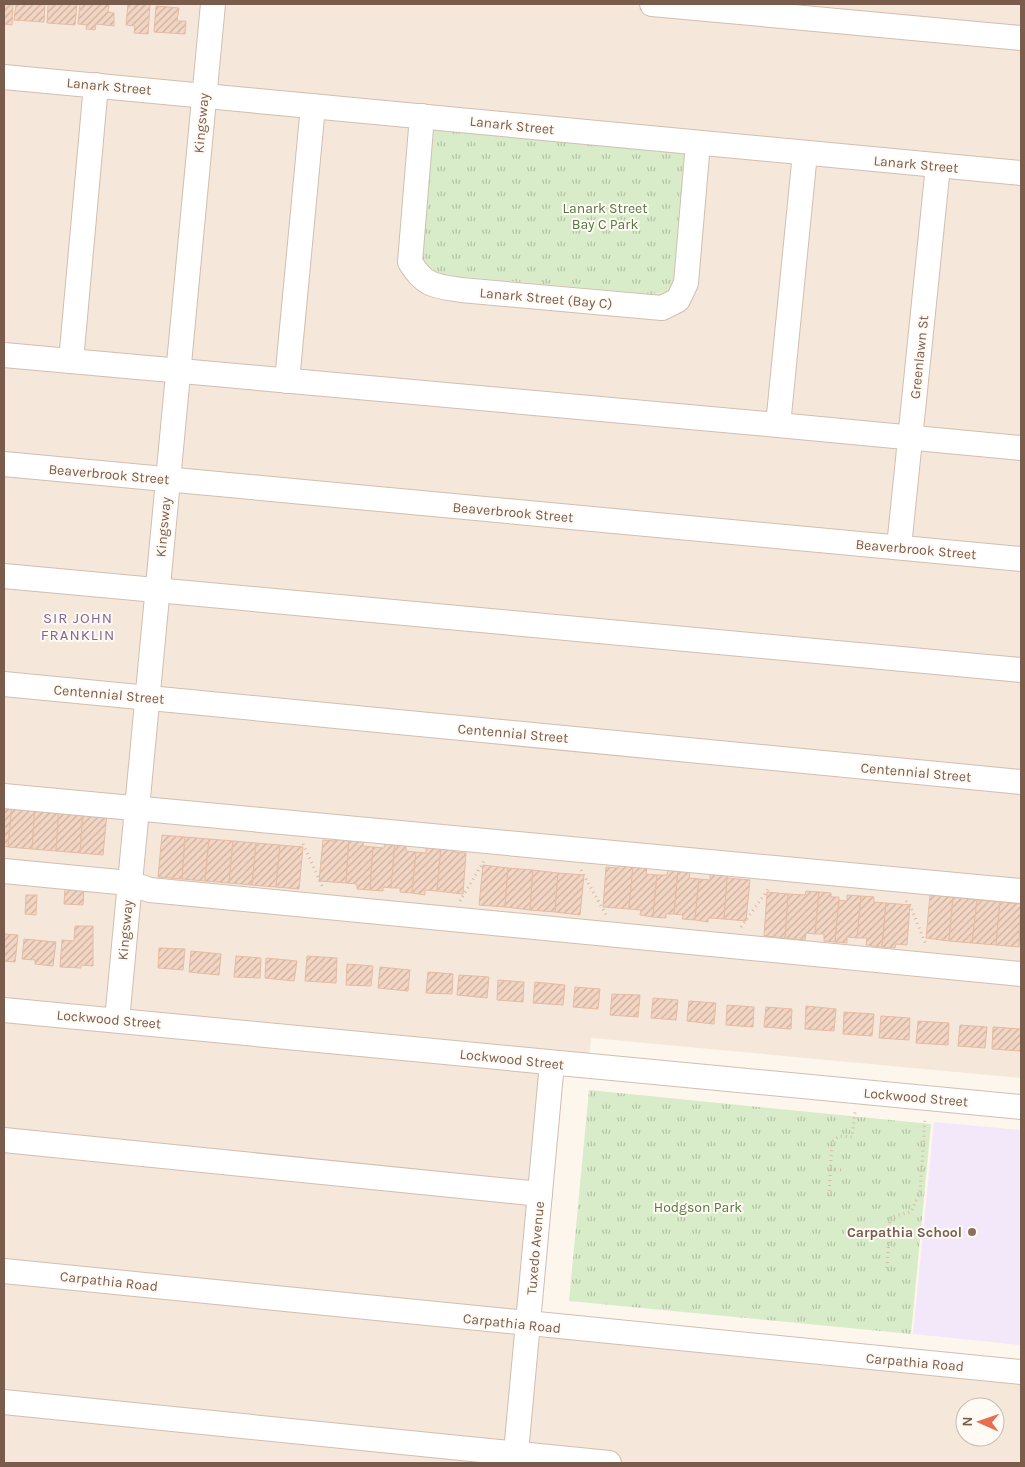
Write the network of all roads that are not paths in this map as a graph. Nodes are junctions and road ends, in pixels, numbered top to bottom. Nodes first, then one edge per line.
1 (213, 4) edge
2 (652, 4) edge
3 (1021, 38) edge
4 (4, 76) edge
5 (96, 85) junction
6 (204, 94) junction
7 (313, 106) junction
8 (422, 116) junction
9 (698, 143) junction
10 (805, 153) junction
11 (938, 166) junction
12 (1021, 173) edge
13 (4, 354) edge
14 (71, 361) junction
15 (178, 371) junction
16 (286, 381) junction
17 (778, 425) junction
18 (910, 437) junction
19 (1021, 448) edge
20 (4, 464) edge
21 (167, 480) junction
22 (899, 548) junction
23 (1021, 559) edge
24 (4, 576) edge
25 (157, 591) junction
26 (1021, 670) edge
27 (4, 684) edge
28 (146, 698) junction
29 (1021, 782) edge
30 (4, 796) edge
31 (136, 809) junction
32 (4, 871) edge
33 (129, 884) junction
34 (1021, 891) edge
35 (1021, 974) edge
36 (4, 1010) edge
37 (117, 1020) junction
38 (552, 1063) junction
39 (1021, 1107) edge
40 (4, 1140) edge
41 (540, 1194) junction
42 (4, 1271) edge
43 (527, 1324) junction
44 (1021, 1372) edge
45 (4, 1402) edge
46 (516, 1459) edge
47 (609, 1463) edge

1 - 6 street, Kingsway
2 - 3 street
4 - 5 street, Lanark Street
5 - 6 street, Lanark Street
5 - 14 street
6 - 7 street, Lanark Street
6 - 15 street, Kingsway
7 - 8 street, Lanark Street
7 - 16 street
8 - 9 street, Lanark Street
8 - 9 street, Lanark Street (Bay C)
9 - 10 street, Lanark Street
10 - 11 street, Lanark Street
10 - 17 street
11 - 12 street, Lanark Street
11 - 18 street, Greenlawn St
13 - 14 street
14 - 15 street
15 - 16 street
15 - 21 street, Kingsway
16 - 17 street
17 - 18 street
18 - 19 street
18 - 22 street, Greenlawn St
20 - 21 street, Beaverbrook Street
21 - 22 street, Beaverbrook Street
21 - 25 street, Kingsway
22 - 23 street, Beaverbrook Street
24 - 25 street
25 - 26 street
25 - 28 street, Kingsway
27 - 28 street, Centennial Street
28 - 29 street, Centennial Street
28 - 31 street, Kingsway
30 - 31 street
31 - 33 street, Kingsway
31 - 34 street
32 - 33 street
33 - 35 street
33 - 37 street, Kingsway
36 - 37 street, Lockwood Street
37 - 38 street, Lockwood Street
38 - 39 street, Lockwood Street
38 - 41 street, Tuxedo Avenue
40 - 41 street
41 - 43 street, Tuxedo Avenue
42 - 43 street, Carpathia Road
43 - 44 street, Carpathia Road
43 - 46 street, Tuxedo Avenue
45 - 46 street
46 - 47 street

